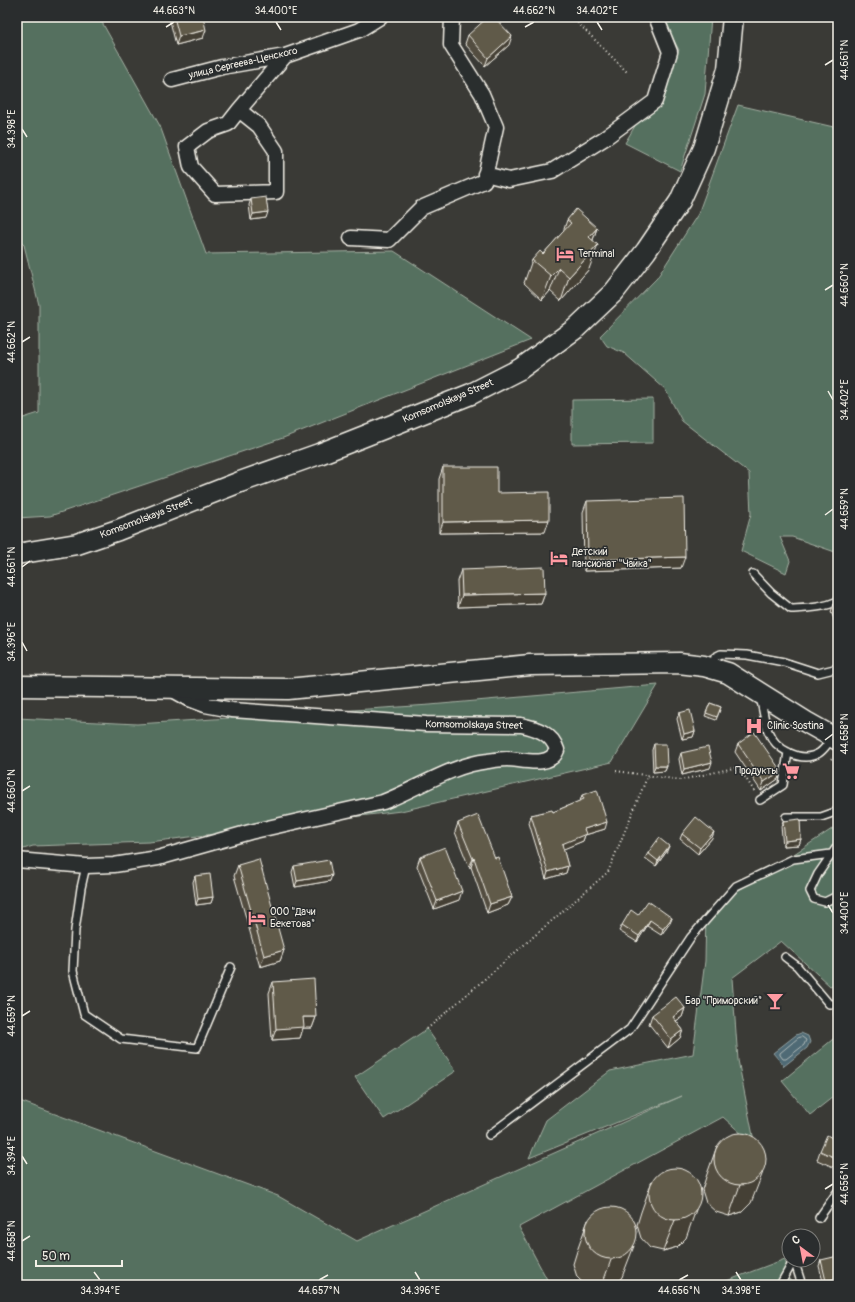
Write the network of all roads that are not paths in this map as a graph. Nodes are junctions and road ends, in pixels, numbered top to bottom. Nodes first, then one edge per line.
1 (380, 17) edge
2 (452, 17) edge
3 (656, 17) edge
4 (733, 17) edge
5 (285, 56) junction
6 (172, 80) dead end
7 (239, 110) junction
8 (485, 174) junction
9 (351, 238) dead end
10 (17, 554) edge
11 (753, 574) dead end
12 (838, 601) edge
13 (712, 668) junction
14 (838, 668) edge
15 (17, 686) edge
16 (171, 689) junction
17 (760, 693) junction
18 (835, 739) edge
19 (788, 752) junction
20 (760, 800) road end
21 (838, 811) edge
22 (786, 817) dead end
23 (838, 845) edge
24 (830, 854) junction
25 (17, 860) edge
26 (86, 866) junction
27 (838, 893) edge
28 (785, 957) dead end
29 (231, 967) dead end
30 (838, 1004) edge
31 (838, 1014) edge
32 (489, 1135) dead end
33 (838, 1191) edge
34 (819, 1218) dead end
35 (790, 1268) edge
36 (797, 1268) edge
37 (780, 1285) edge
38 (802, 1285) edge

1 - 5 street, улица Сергеева-Ценского
2 - 8 street
3 - 8 street
4 - 10 main road, Komsomolskaya Street
5 - 6 street, улица Сергеева-Ценского
5 - 7 street
7 - 7 street
8 - 9 street
11 - 12 lane
13 - 14 lane
13 - 16 main road, Komsomolskaya Street
13 - 17 main road, Komsomolskaya Street
15 - 16 main road, Komsomolskaya Street
16 - 26 street, Komsomolskaya Street
17 - 18 main road, Komsomolskaya Street
17 - 19 lane
18 - 19 lane
19 - 20 lane
21 - 22 lane
23 - 24 lane
24 - 27 lane
24 - 32 lane
25 - 26 street, Komsomolskaya Street
26 - 29 lane
28 - 30 lane
30 - 31 lane
33 - 34 lane
35 - 37 lane
36 - 38 lane

